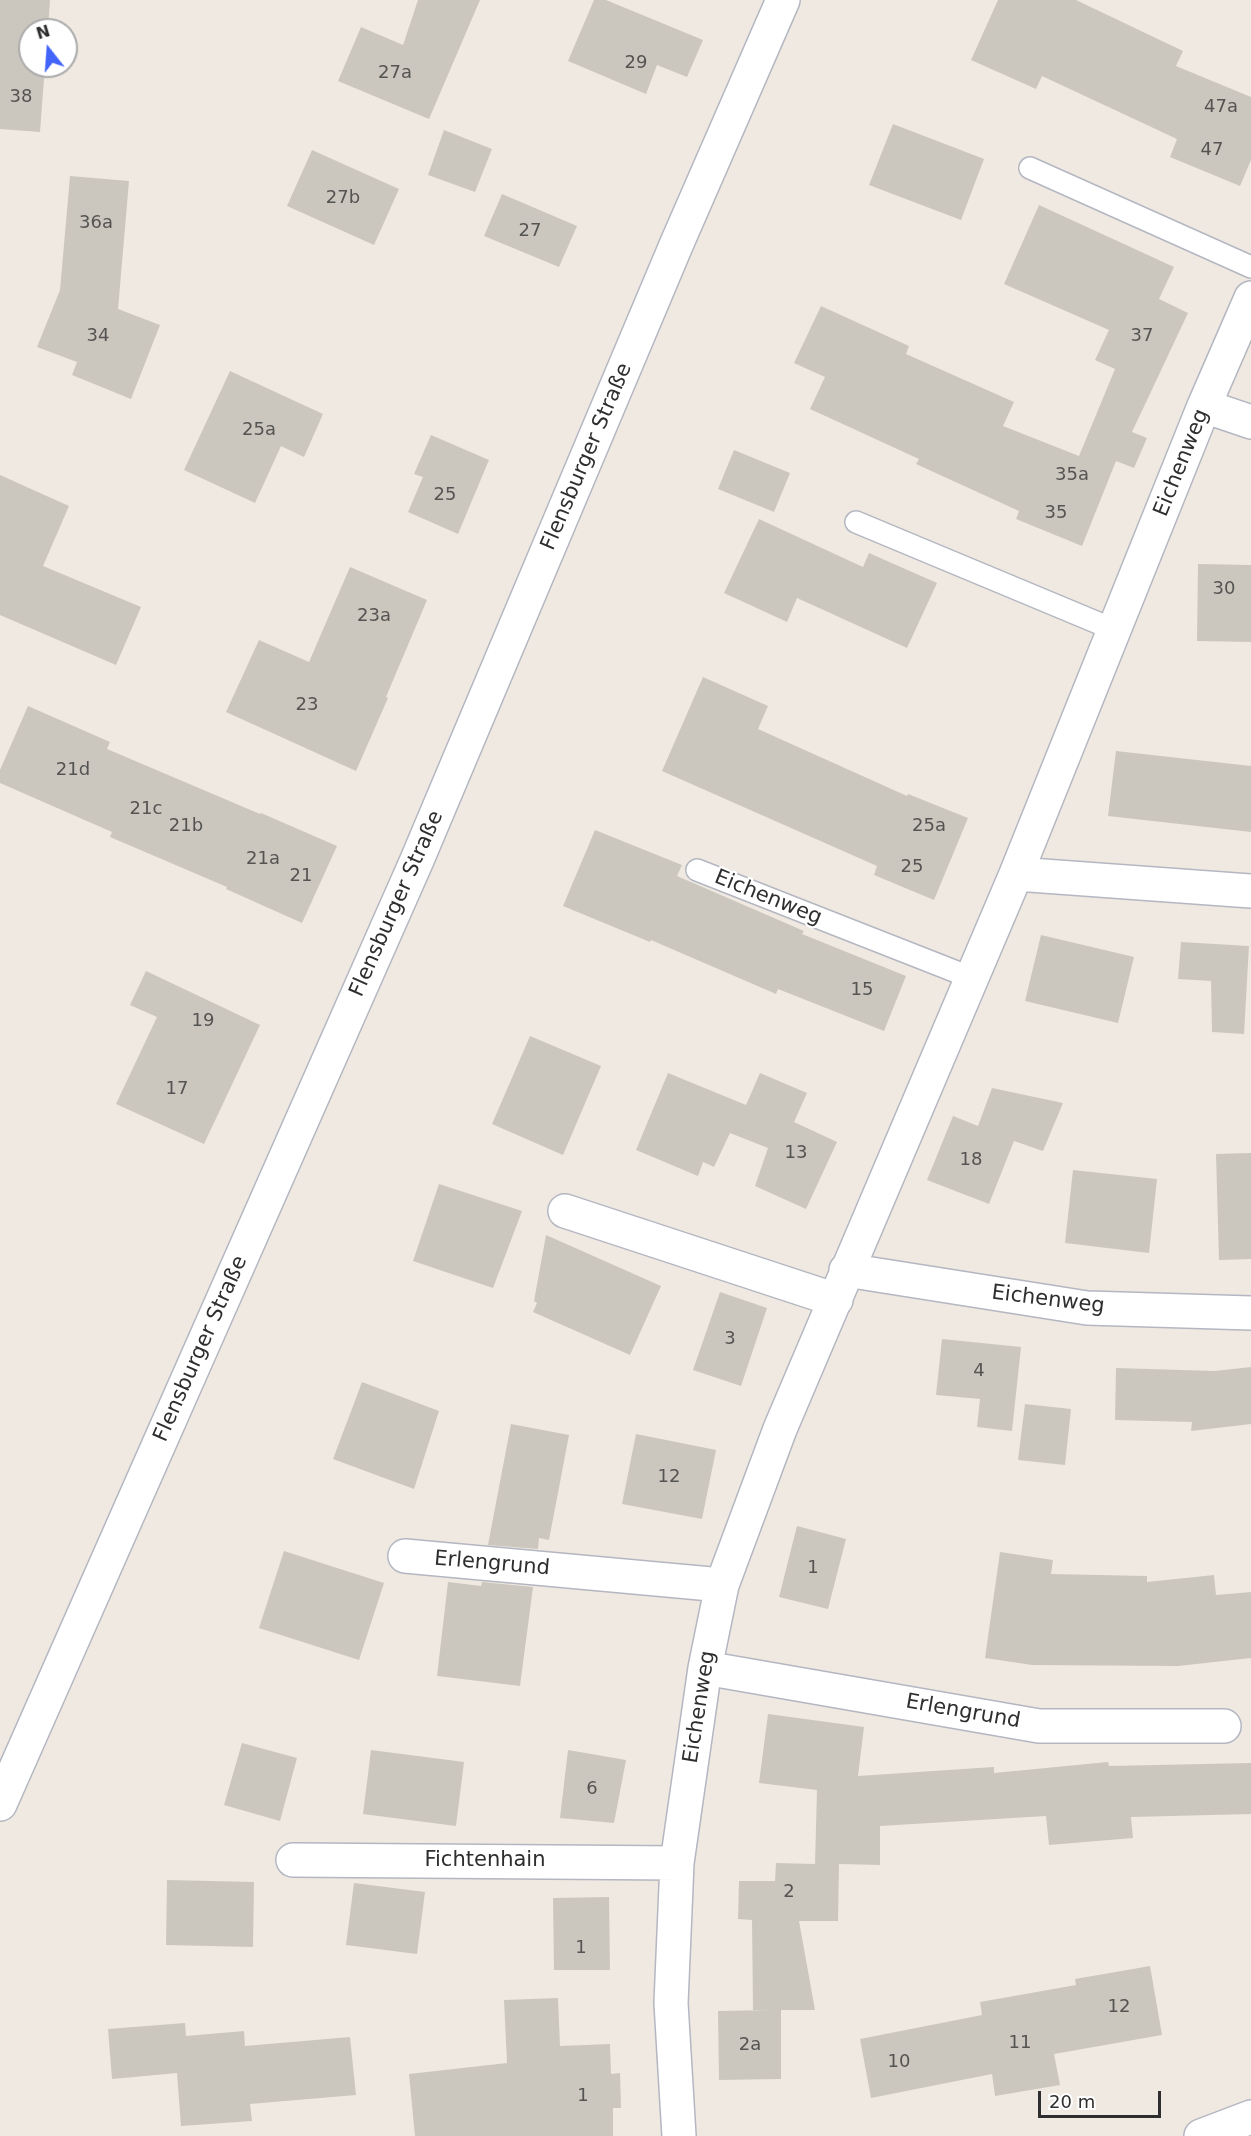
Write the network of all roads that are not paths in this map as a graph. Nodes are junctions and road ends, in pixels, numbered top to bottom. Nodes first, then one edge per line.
1 (783, 0) edge
2 (1030, 168) dead end
3 (1251, 267) edge
4 (1251, 298) edge
5 (1204, 406) junction
6 (1251, 422) edge
7 (856, 522) dead end
8 (1115, 630) junction
9 (697, 870) dead end
10 (1016, 874) junction
11 (1251, 891) edge
12 (972, 978) junction
13 (566, 1211) dead end
14 (841, 1285) junction
15 (1251, 1313) edge
16 (405, 1556) dead end
17 (722, 1585) junction
18 (705, 1668) junction
19 (1224, 1726) dead end
20 (0, 1804) edge
21 (293, 1860) dead end
22 (677, 1863) junction
23 (1251, 2117) edge
24 (679, 2136) edge
25 (1201, 2136) edge

1 - 20 street, Flensburger Straße
2 - 3 lane
4 - 5 street, Eichenweg
5 - 6 street
5 - 8 street, Eichenweg
7 - 8 lane
8 - 10 street, Eichenweg
9 - 12 lane, Eichenweg
10 - 11 street
10 - 12 street, Eichenweg
12 - 14 street, Eichenweg
13 - 14 street, Eichenweg
14 - 15 street, Eichenweg
14 - 17 street, Eichenweg
16 - 17 street, Erlengrund
17 - 18 street, Eichenweg
18 - 19 street, Erlengrund
18 - 22 street, Eichenweg
21 - 22 street, Fichtenhain
22 - 24 street, Eichenweg
23 - 25 street

